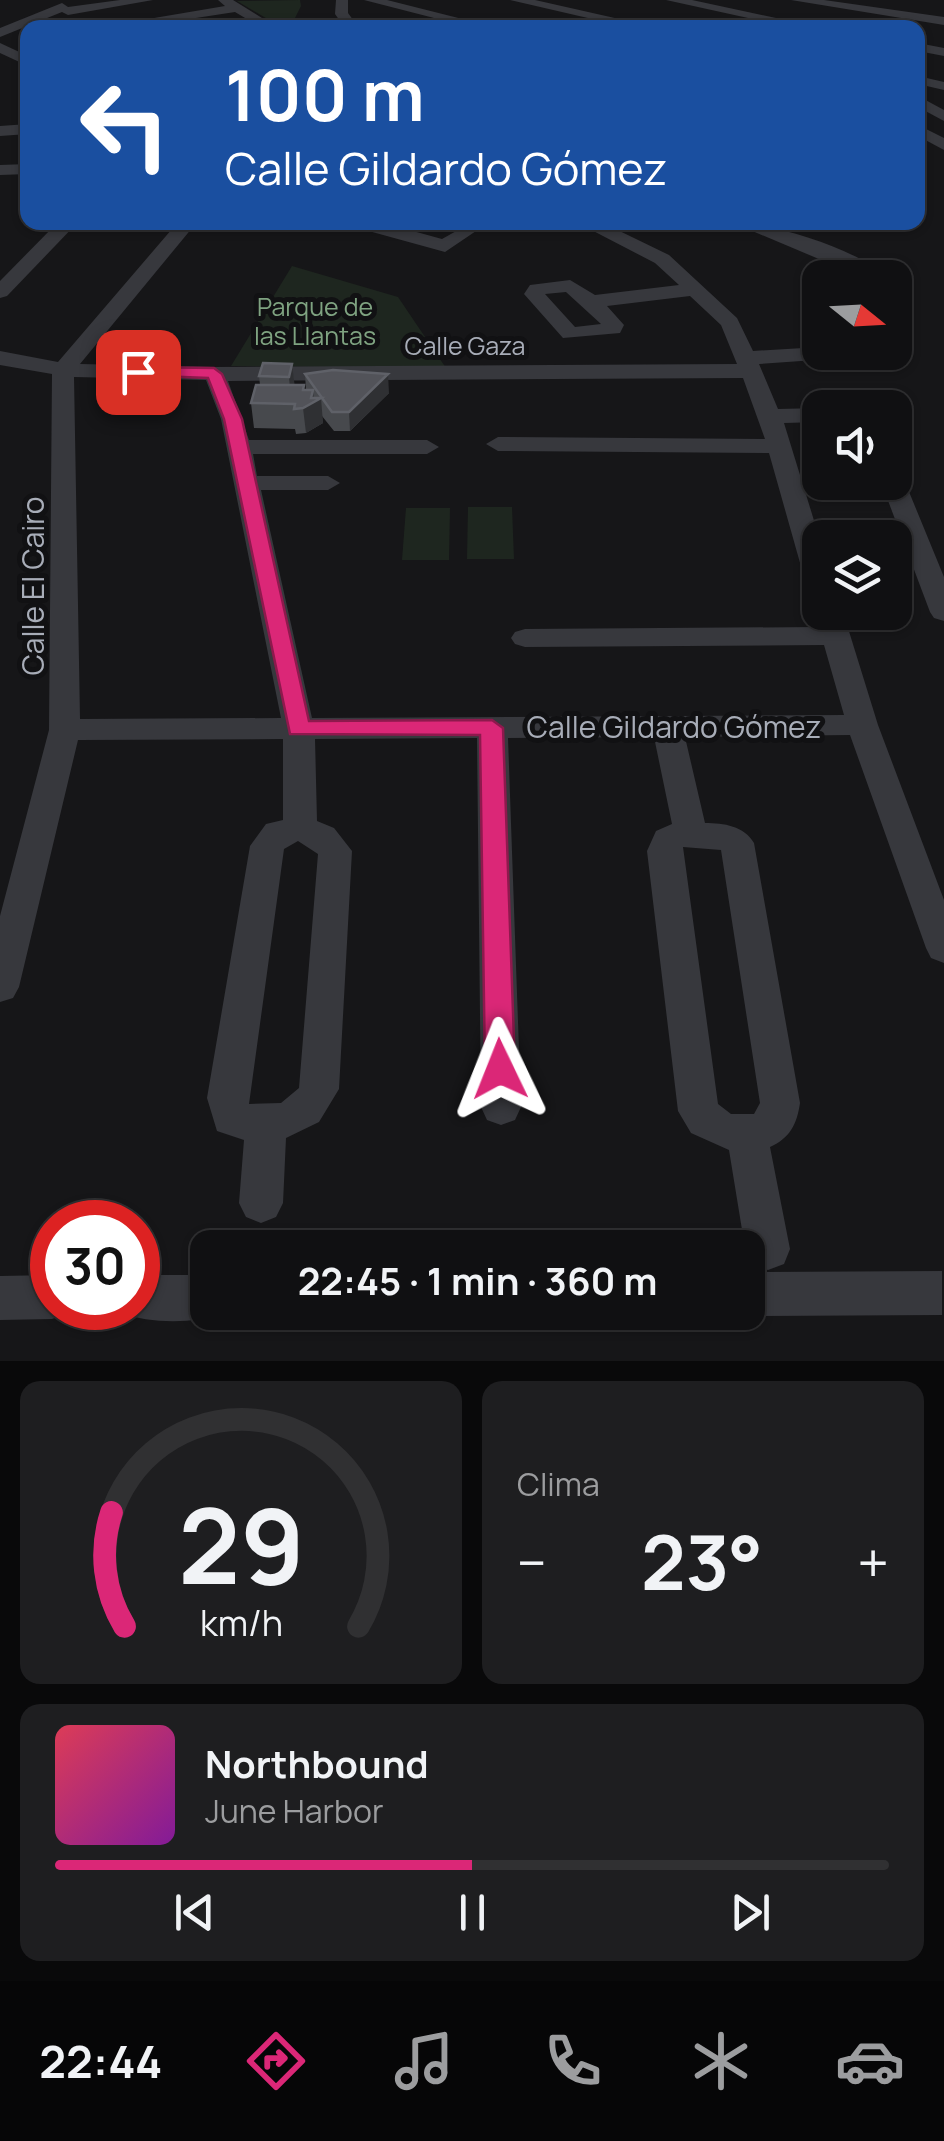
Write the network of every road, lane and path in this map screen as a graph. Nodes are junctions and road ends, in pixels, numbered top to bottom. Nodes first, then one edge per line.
1 (48, 0) edge
2 (144, 0) edge
3 (370, 0) edge
4 (516, 0) edge
5 (572, 0) edge
6 (672, 0) edge
7 (797, 0) edge
8 (396, 3) edge
9 (230, 4) edge
10 (552, 7) junction
11 (65, 9) junction
12 (891, 12) junction
13 (35, 20) edge
14 (81, 20) edge
15 (144, 20) edge
16 (258, 20) edge
17 (463, 20) edge
18 (517, 20) edge
19 (615, 20) edge
20 (776, 20) edge
21 (878, 20) edge
22 (944, 20) edge
23 (0, 119) edge
24 (14, 130) edge
25 (61, 230) edge
26 (181, 230) edge
27 (395, 230) edge
28 (463, 230) edge
29 (601, 230) edge
30 (762, 230) edge
31 (844, 260) edge
32 (696, 289) junction
33 (0, 292) edge
34 (591, 302) dead end
35 (802, 357) edge
36 (0, 358) edge
37 (749, 364) junction
38 (62, 370) junction
39 (214, 374) junction
40 (802, 415) edge
41 (770, 416) junction
42 (498, 444) dead end
43 (778, 446) junction
44 (239, 447) junction
45 (427, 447) dead end
46 (247, 482) junction
47 (328, 483) dead end
48 (900, 500) edge
49 (802, 525) edge
50 (944, 612) edge
51 (802, 625) edge
52 (834, 630) edge
53 (525, 638) dead end
54 (862, 725) junction
55 (668, 726) junction
56 (492, 728) junction
57 (299, 729) junction
58 (65, 730) junction
59 (300, 828) junction
60 (691, 835) junction
61 (944, 948) edge
62 (0, 987) edge
63 (501, 1106) dead end
64 (266, 1123) junction
65 (747, 1135) junction
66 (261, 1203) dead end
67 (768, 1250) dead end
68 (765, 1294) edge
69 (942, 1294) edge
70 (30, 1297) edge
71 (160, 1297) edge
72 (190, 1297) edge
73 (0, 1298) edge

1 - 11 street
2 - 11 street
3 - 8 street
4 - 10 street
5 - 10 street
6 - 20 street
7 - 12 street
8 - 17 street
9 - 15 street
9 - 16 street
10 - 18 street
10 - 19 street
11 - 13 street
11 - 14 street
12 - 21 street
12 - 22 street
23 - 24 street
25 - 33 street
26 - 38 street
27 - 28 street
29 - 32 street
30 - 31 street
32 - 34 street
32 - 37 street
35 - 37 street, Calle Gaza
36 - 38 street, Calle Gaza
37 - 39 street, Calle Gaza
37 - 41 street
38 - 39 street, Calle Gaza
38 - 58 street, Calle El Cairo
39 - 44 street
40 - 41 street
41 - 43 street
42 - 43 street
43 - 49 street
44 - 45 street
44 - 46 street
46 - 47 street
46 - 57 street
48 - 50 street
51 - 53 street
52 - 54 street
54 - 55 street, Calle Gildardo Gómez
54 - 61 street
55 - 56 street, Calle Gildardo Gómez
55 - 60 street
56 - 57 street, Calle Gildardo Gómez
56 - 63 street
57 - 58 street, Calle Gildardo Gómez
57 - 59 street
58 - 62 street, Calle El Cairo
59 - 64 street
59 - 64 street
60 - 65 street
60 - 65 street
64 - 66 street
65 - 67 street
68 - 69 street
70 - 73 street
71 - 72 street

